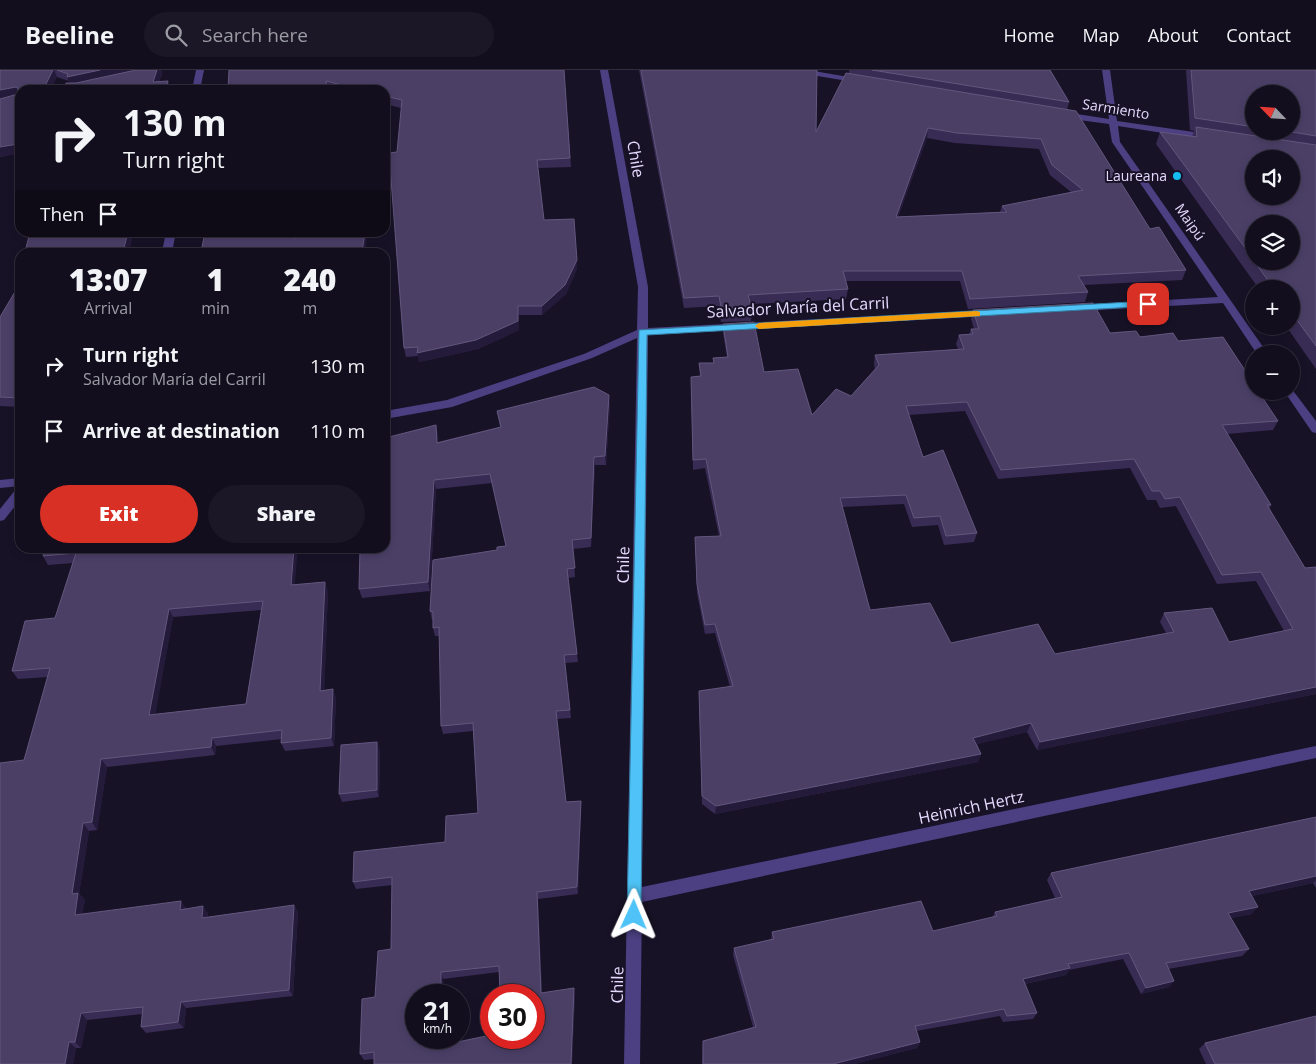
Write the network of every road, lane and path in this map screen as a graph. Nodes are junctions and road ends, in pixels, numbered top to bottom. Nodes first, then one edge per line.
1 (200, 70) edge
2 (604, 70) edge
3 (793, 70) edge
4 (1106, 70) edge
5 (870, 83) edge
6 (197, 85) edge
7 (1059, 115) edge
8 (1113, 123) junction
9 (1219, 139) edge
10 (1226, 300) junction
11 (1068, 309) edge
12 (998, 313) edge
13 (642, 332) junction
14 (1257, 345) edge
15 (1296, 400) edge
16 (390, 415) edge
17 (1316, 429) edge
18 (15, 482) edge
19 (0, 484) edge
20 (15, 498) edge
21 (0, 516) edge
22 (1316, 752) edge
23 (634, 896) junction
24 (632, 1064) edge

1 - 6 street
2 - 13 street, Chile
3 - 5 street
4 - 8 street, Maipú
7 - 8 street, Sarmiento
8 - 9 street, Sarmiento
8 - 10 street, Maipú
10 - 11 street
10 - 14 street, Maipú
12 - 13 street, Salvador María del Carril
13 - 16 street, Salvador María del Carril
13 - 23 street, Chile
15 - 17 street
18 - 19 street
20 - 21 street
22 - 23 street, Heinrich Hertz
23 - 24 street, Chile

